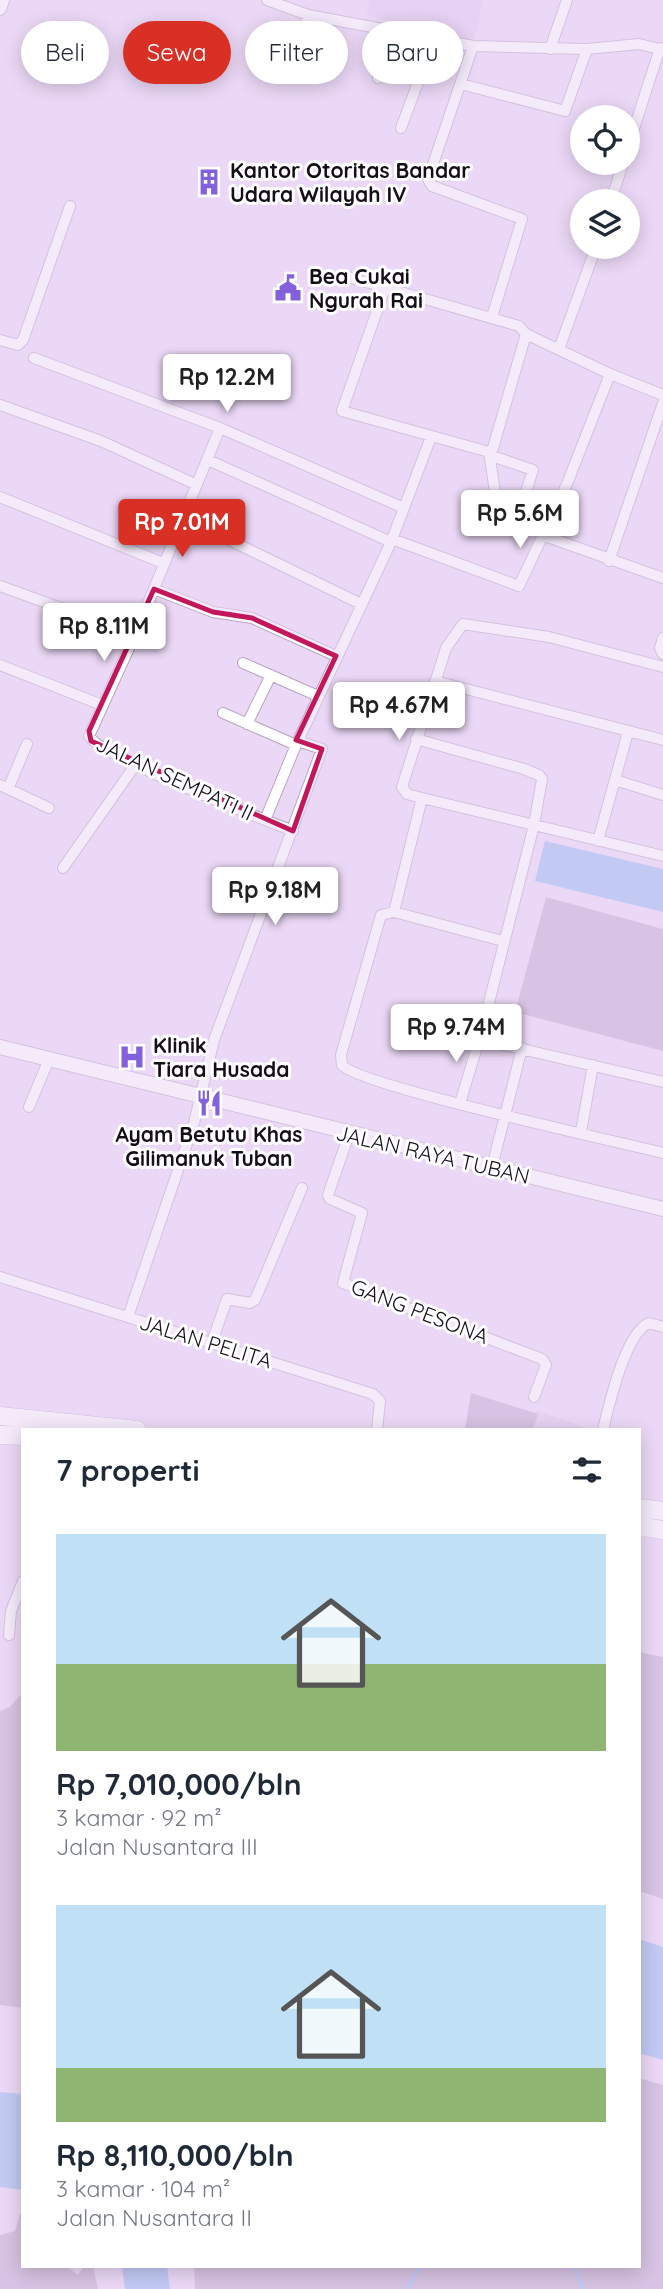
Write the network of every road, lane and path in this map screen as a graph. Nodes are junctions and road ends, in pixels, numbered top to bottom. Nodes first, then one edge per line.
1 (3, 0) edge
2 (267, 0) edge
3 (567, 0) edge
4 (0, 9) edge
5 (308, 15) junction
6 (306, 21) edge
7 (362, 24) edge
8 (463, 44) edge
9 (473, 46) junction
10 (550, 49) junction
11 (587, 49) junction
12 (662, 49) edge
13 (463, 78) edge
14 (417, 84) edge
15 (461, 84) joint
16 (640, 113) edge
17 (401, 128) dead end
18 (70, 206) dead end
19 (592, 259) edge
20 (345, 276) dead end
21 (385, 288) junction
22 (492, 317) junction
23 (526, 334) junction
24 (0, 340) edge
25 (559, 349) junction
26 (34, 358) dead end
27 (610, 374) junction
28 (663, 395) edge
29 (663, 403) edge
30 (0, 405) edge
31 (219, 428) junction
32 (431, 436) junction
33 (490, 454) junction
34 (208, 460) junction
35 (197, 485) junction
36 (0, 497) edge
37 (496, 498) dead end
38 (523, 501) dead end
39 (404, 508) junction
40 (182, 517) junction
41 (545, 536) junction
42 (391, 541) junction
43 (609, 561) junction
44 (163, 563) junction
45 (663, 578) edge
46 (0, 586) edge
47 (154, 589) junction
48 (361, 604) junction
49 (135, 635) junction
50 (663, 638) edge
51 (663, 654) edge
52 (336, 656) junction
53 (243, 663) dead end
54 (0, 666) edge
55 (663, 667) edge
56 (271, 676) junction
57 (435, 681) junction
58 (318, 696) junction
59 (102, 705) junction
60 (223, 713) dead end
61 (247, 724) junction
62 (628, 732) junction
63 (416, 739) junction
64 (663, 740) edge
65 (297, 743) junction
66 (27, 744) dead end
67 (136, 764) junction
68 (615, 780) junction
69 (4, 787) edge
70 (663, 795) edge
71 (422, 798) junction
72 (49, 808) dead end
73 (265, 820) junction
74 (534, 825) junction
75 (293, 831) junction
76 (598, 841) junction
77 (663, 856) edge
78 (63, 868) dead end
79 (394, 912) junction
80 (503, 941) junction
81 (481, 1034) junction
82 (0, 1047) edge
83 (522, 1048) junction
84 (49, 1059) junction
85 (593, 1065) junction
86 (663, 1082) edge
87 (201, 1098) junction
88 (460, 1103) junction
89 (29, 1107) dead end
90 (505, 1114) junction
91 (581, 1132) junction
92 (349, 1134) junction
93 (663, 1153) edge
94 (492, 1167) junction
95 (302, 1188) dead end
96 (663, 1209) edge
97 (0, 1278) edge
98 (128, 1317) junction
99 (663, 1327) edge
100 (212, 1342) junction
101 (534, 1397) dead end
102 (0, 1416) edge
103 (117, 1428) edge
104 (377, 1428) edge
105 (603, 1428) edge
106 (0, 1435) edge
107 (21, 1436) edge
108 (641, 1508) edge
109 (663, 1511) edge
110 (641, 1526) edge
111 (663, 1530) edge
112 (21, 1584) edge
113 (6, 1610) edge
114 (9, 1635) dead end

1 - 4 street
2 - 5 street
3 - 10 street
5 - 6 street
5 - 7 street
8 - 9 street
9 - 10 street
9 - 13 street
10 - 11 street
11 - 12 street
11 - 15 street
12 - 16 street
14 - 17 street
15 - 22 street
18 - 24 street
19 - 25 street
20 - 21 street
21 - 22 street
21 - 32 street
22 - 23 street
23 - 25 street
23 - 33 street
25 - 27 street
26 - 31 street
27 - 28 street
27 - 41 street
29 - 43 street
30 - 35 street
31 - 34 street
31 - 39 street
32 - 33 street
32 - 39 street
33 - 37 street
33 - 38 street
34 - 35 street
34 - 42 street
35 - 40 street
36 - 44 street
39 - 42 street
40 - 44 street
40 - 48 street
41 - 42 street
41 - 43 street
42 - 48 street
43 - 45 street
44 - 47 street
46 - 49 street
47 - 49 street
47 - 52 street
48 - 52 street
49 - 59 street
50 - 51 street
52 - 58 street
53 - 56 street
54 - 59 street
55 - 57 street
56 - 58 street
56 - 61 street
57 - 62 street
57 - 63 street
58 - 65 street
59 - 67 street, JALAN SEMPATI II
60 - 61 street
61 - 65 street
62 - 64 street
62 - 68 street
63 - 71 street
63 - 74 street
65 - 73 street
65 - 75 street
66 - 69 street
67 - 73 street, JALAN SEMPATI II
67 - 78 street
68 - 70 street
68 - 76 street
69 - 72 street
71 - 74 street
71 - 79 street
73 - 75 street, JALAN SEMPATI II
74 - 76 street
74 - 80 street
75 - 87 street
76 - 77 street
79 - 80 street
79 - 88 street
80 - 81 street
81 - 83 street
81 - 88 street
82 - 84 main road, JALAN RAYA TUBAN
83 - 85 street
83 - 90 street
84 - 87 main road, JALAN RAYA TUBAN
84 - 89 street
85 - 86 street
85 - 91 street
87 - 92 main road, JALAN RAYA TUBAN
87 - 98 street
88 - 90 street
90 - 91 street
90 - 94 street
91 - 93 street
92 - 94 main road, JALAN RAYA TUBAN
92 - 101 street, GANG PESONA
94 - 96 main road, JALAN RAYA TUBAN
95 - 100 street
97 - 98 street, JALAN PELITA
98 - 100 street, JALAN PELITA
99 - 105 street
100 - 104 street, JALAN PELITA
102 - 103 highway
106 - 107 highway
108 - 109 highway
110 - 111 highway
112 - 113 street
113 - 114 street

